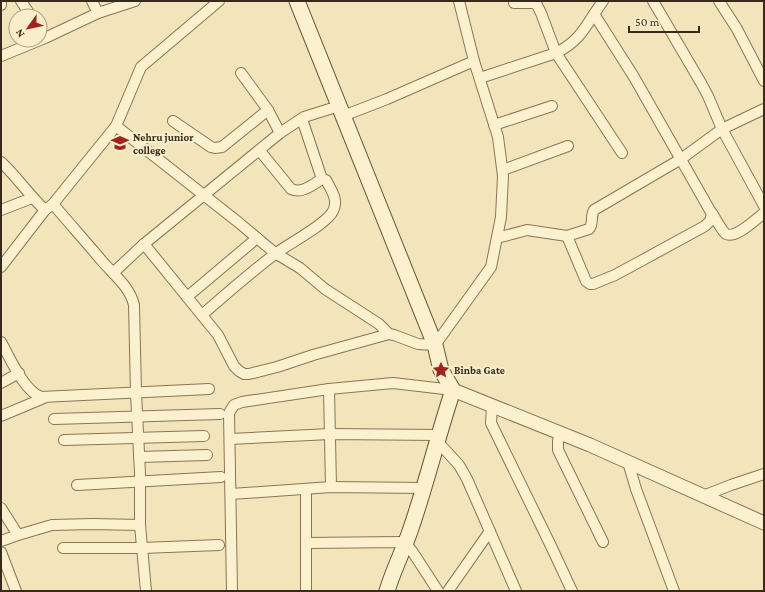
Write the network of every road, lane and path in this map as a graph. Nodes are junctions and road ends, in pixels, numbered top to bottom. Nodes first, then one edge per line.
1 (1, 1) edge
2 (92, 1) edge
3 (135, 1) edge
4 (219, 1) edge
5 (297, 1) edge
6 (459, 1) edge
7 (603, 1) edge
8 (653, 1) edge
9 (719, 1) edge
10 (514, 3) dead end
11 (1, 5) edge
12 (98, 13) junction
13 (594, 14) junction
14 (48, 33) edge
15 (17, 48) edge
16 (556, 54) junction
17 (1, 56) edge
18 (474, 61) junction
19 (241, 73) dead end
20 (480, 78) junction
21 (764, 81) edge
22 (552, 106) dead end
23 (764, 109) edge
24 (268, 110) junction
25 (341, 111) junction
26 (302, 119) junction
27 (173, 121) dead end
28 (494, 125) junction
29 (116, 126) junction
30 (722, 129) junction
31 (280, 133) junction
32 (568, 146) dead end
33 (260, 151) junction
34 (622, 153) dead end
35 (681, 159) junction
36 (1, 162) edge
37 (503, 170) junction
38 (322, 179) junction
39 (204, 195) junction
40 (32, 198) junction
41 (764, 206) edge
42 (49, 207) junction
43 (1, 210) edge
44 (712, 213) junction
45 (764, 213) edge
46 (566, 236) junction
47 (257, 238) junction
48 (497, 238) junction
49 (144, 244) junction
50 (275, 253) junction
51 (1, 267) edge
52 (113, 273) junction
53 (187, 297) junction
54 (202, 315) junction
55 (389, 334) junction
56 (1, 342) edge
57 (435, 345) junction
58 (19, 373) junction
59 (1, 382) edge
60 (209, 389) dead end
61 (329, 389) junction
62 (453, 390) junction
63 (136, 393) junction
64 (44, 398) junction
65 (492, 406) junction
66 (220, 414) dead end
67 (1, 416) edge
68 (138, 416) junction
69 (54, 419) dead end
70 (560, 433) junction
71 (330, 434) junction
72 (204, 436) dead end
73 (139, 438) junction
74 (438, 438) junction
75 (230, 439) junction
76 (64, 440) dead end
77 (207, 455) dead end
78 (139, 457) junction
79 (628, 462) junction
80 (764, 474) edge
81 (221, 477) dead end
82 (140, 481) junction
83 (77, 485) dead end
84 (331, 487) junction
85 (424, 488) junction
86 (306, 489) junction
87 (231, 494) junction
88 (703, 496) junction
89 (1, 508) edge
90 (764, 523) edge
91 (140, 525) junction
92 (490, 531) junction
93 (18, 535) junction
94 (1, 542) edge
95 (603, 542) dead end
96 (306, 543) junction
97 (405, 544) junction
98 (219, 545) dead end
99 (63, 548) dead end
100 (142, 548) junction
101 (1, 552) edge
102 (16, 591) edge
103 (146, 591) edge
104 (230, 591) edge
105 (306, 591) edge
106 (387, 591) edge
107 (438, 591) edge
108 (448, 591) edge
109 (516, 591) edge
110 (572, 591) edge
111 (674, 591) edge

1 - 11 street
2 - 12 street
3 - 12 street
4 - 29 street
5 - 25 main road
6 - 18 street
7 - 13 street
8 - 30 street
9 - 21 street
10 - 16 street
12 - 14 street
13 - 16 street
13 - 35 street
15 - 17 street
16 - 20 street
16 - 34 street
18 - 20 street
18 - 25 street
19 - 24 street
20 - 28 street
22 - 28 street
23 - 30 street
24 - 27 street
24 - 31 street
25 - 26 street
25 - 57 main road
26 - 31 street
26 - 38 street
28 - 37 street
29 - 39 street
29 - 42 street
30 - 35 street
30 - 41 street
31 - 33 street
32 - 37 street
33 - 38 street
33 - 39 street
35 - 44 street
35 - 46 street
36 - 40 street
37 - 48 street
38 - 50 street
39 - 47 street
39 - 49 street
40 - 42 street
40 - 43 street
42 - 51 street
42 - 52 street
44 - 45 street
44 - 46 street
46 - 48 street
47 - 50 street
47 - 53 street
48 - 57 street
49 - 52 street
49 - 53 street
50 - 54 street
50 - 55 street
52 - 63 street
53 - 54 street
54 - 55 street
55 - 57 street
56 - 58 street
57 - 62 main road
58 - 59 street
58 - 64 street
60 - 63 street
61 - 62 street
61 - 71 street
61 - 75 street
62 - 65 street
62 - 74 main road
63 - 64 street
63 - 68 street
64 - 67 street
65 - 70 street
65 - 110 street
66 - 68 street
68 - 69 street
68 - 73 street
70 - 79 street
70 - 95 street
71 - 74 street
71 - 75 street
71 - 84 street
72 - 73 street
73 - 76 street
73 - 78 street
74 - 85 main road
74 - 92 street
75 - 87 street
77 - 78 street
78 - 82 street
79 - 88 street
79 - 111 street
80 - 88 street
81 - 82 street
82 - 83 street
82 - 91 street
84 - 85 street
84 - 86 street
85 - 97 main road
86 - 87 street
86 - 96 street
87 - 104 street
88 - 90 street
89 - 93 street
91 - 93 street
91 - 100 street
92 - 108 street
92 - 109 street
93 - 94 street
96 - 97 street
96 - 105 street
97 - 106 main road
97 - 107 street
98 - 100 street
99 - 100 street
100 - 103 street
101 - 102 street

